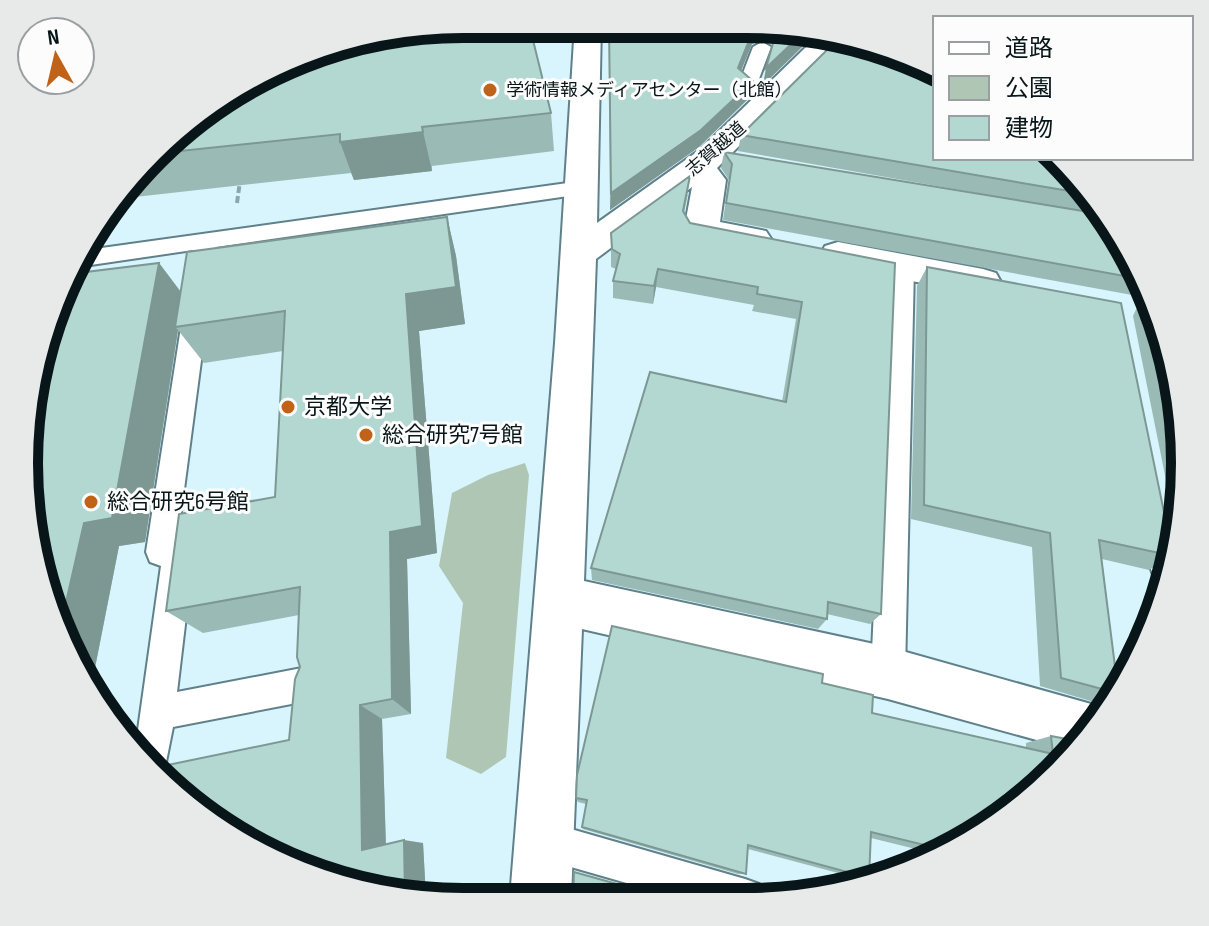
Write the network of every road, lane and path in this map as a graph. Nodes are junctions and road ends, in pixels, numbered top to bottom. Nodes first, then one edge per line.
1 (587, 38) edge
2 (829, 46) edge
3 (762, 47) dead end
4 (769, 100) junction
5 (705, 162) junction
6 (743, 162) edge
7 (241, 175) edge
8 (582, 188) junction
9 (219, 239) junction
10 (579, 254) junction
11 (91, 257) edge
12 (902, 267) junction
13 (1009, 287) edge
14 (1152, 494) edge
15 (1162, 548) edge
16 (557, 599) junction
17 (888, 673) junction
18 (307, 684) edge
19 (157, 713) junction
20 (1080, 725) edge
21 (152, 753) edge
22 (543, 840) junction
23 (541, 888) edge
24 (710, 888) edge

1 - 8 street
2 - 4 street, 志賀越道
3 - 4 lane
4 - 5 street, 志賀越道
5 - 6 lane
5 - 10 street, 志賀越道
5 - 12 street
7 - 9 path
8 - 9 lane
8 - 10 street
9 - 11 lane
9 - 19 lane
10 - 16 street
12 - 13 street
12 - 17 lane
14 - 15 lane
16 - 17 street
16 - 22 street
17 - 20 street
18 - 19 lane
19 - 21 lane
22 - 23 street
22 - 24 lane

